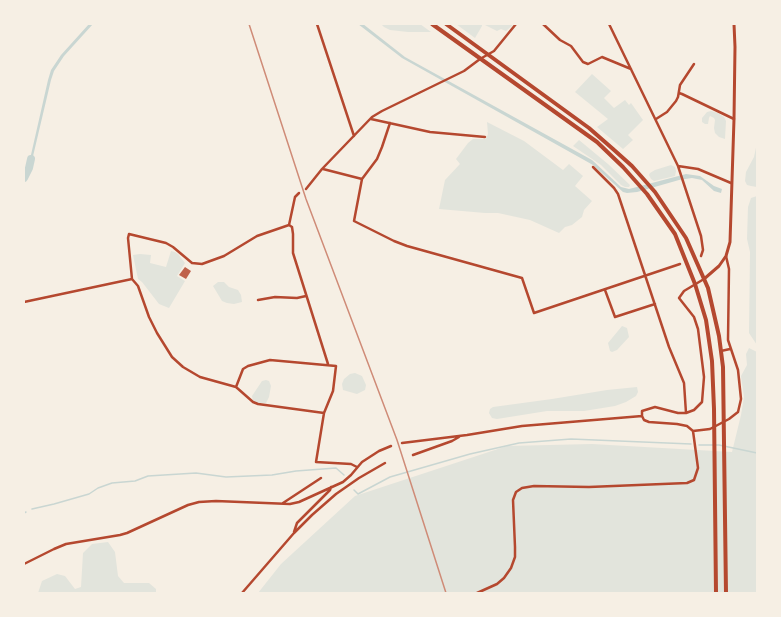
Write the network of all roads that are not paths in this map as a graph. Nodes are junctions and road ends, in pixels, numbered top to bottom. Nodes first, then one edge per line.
1 (317, 24) edge
2 (432, 24) edge
3 (446, 24) edge
4 (516, 24) edge
5 (543, 24) edge
6 (609, 24) edge
7 (734, 24) edge
8 (488, 54) junction
9 (480, 59) junction
10 (694, 64) dead end
11 (631, 69) junction
12 (678, 93) junction
13 (734, 118) junction
14 (370, 119) junction
15 (656, 119) junction
16 (390, 123) junction
17 (354, 136) junction
18 (486, 137) dead end
19 (678, 166) junction
20 (593, 167) dead end
21 (323, 168) junction
22 (362, 179) junction
23 (731, 183) junction
24 (306, 189) dead end
25 (299, 193) dead end
26 (289, 225) junction
27 (701, 256) dead end
28 (726, 256) junction
29 (680, 264) dead end
30 (646, 276) junction
31 (132, 279) junction
32 (704, 279) junction
33 (695, 284) junction
34 (605, 290) junction
35 (306, 296) junction
36 (258, 300) dead end
37 (24, 302) edge
38 (655, 304) junction
39 (730, 349) junction
40 (721, 351) junction
41 (328, 364) junction
42 (236, 387) junction
43 (324, 413) junction
44 (686, 413) junction
45 (642, 416) junction
46 (693, 431) junction
47 (462, 436) junction
48 (402, 443) dead end
49 (391, 446) dead end
50 (413, 455) dead end
51 (385, 463) dead end
52 (357, 467) junction
53 (322, 478) dead end
54 (331, 486) junction
55 (282, 504) junction
56 (294, 533) junction
57 (24, 564) edge
58 (242, 593) edge
59 (477, 593) edge
60 (716, 593) edge
61 (726, 593) edge

1 - 17 street
2 - 9 highway
3 - 8 highway
4 - 8 street
5 - 11 street
6 - 11 street
7 - 13 street
8 - 9 street
8 - 32 highway
9 - 14 street
9 - 33 highway
10 - 12 street
11 - 15 street
12 - 13 street
12 - 15 street
13 - 23 street
14 - 16 street
14 - 17 street
15 - 19 street
16 - 18 street
16 - 22 street
17 - 21 street
19 - 23 street
19 - 27 street
20 - 30 street
21 - 22 street
21 - 24 street
22 - 34 street
23 - 28 street
25 - 26 street
26 - 31 street
26 - 35 street
28 - 32 street
28 - 39 street
29 - 30 street
30 - 34 street
30 - 38 street
31 - 37 street
31 - 42 street
32 - 33 street
32 - 40 highway
33 - 44 street
33 - 60 highway
34 - 38 street
35 - 36 street
35 - 41 street
38 - 44 street
39 - 40 street
39 - 46 street
40 - 61 highway
41 - 42 street
41 - 43 street
42 - 43 street
43 - 52 street
44 - 45 street
45 - 46 street
45 - 47 street
46 - 59 street
47 - 48 street
47 - 50 street
49 - 52 street
51 - 56 street
52 - 54 street
53 - 55 street
54 - 55 street
54 - 56 street
55 - 57 street
56 - 58 street

